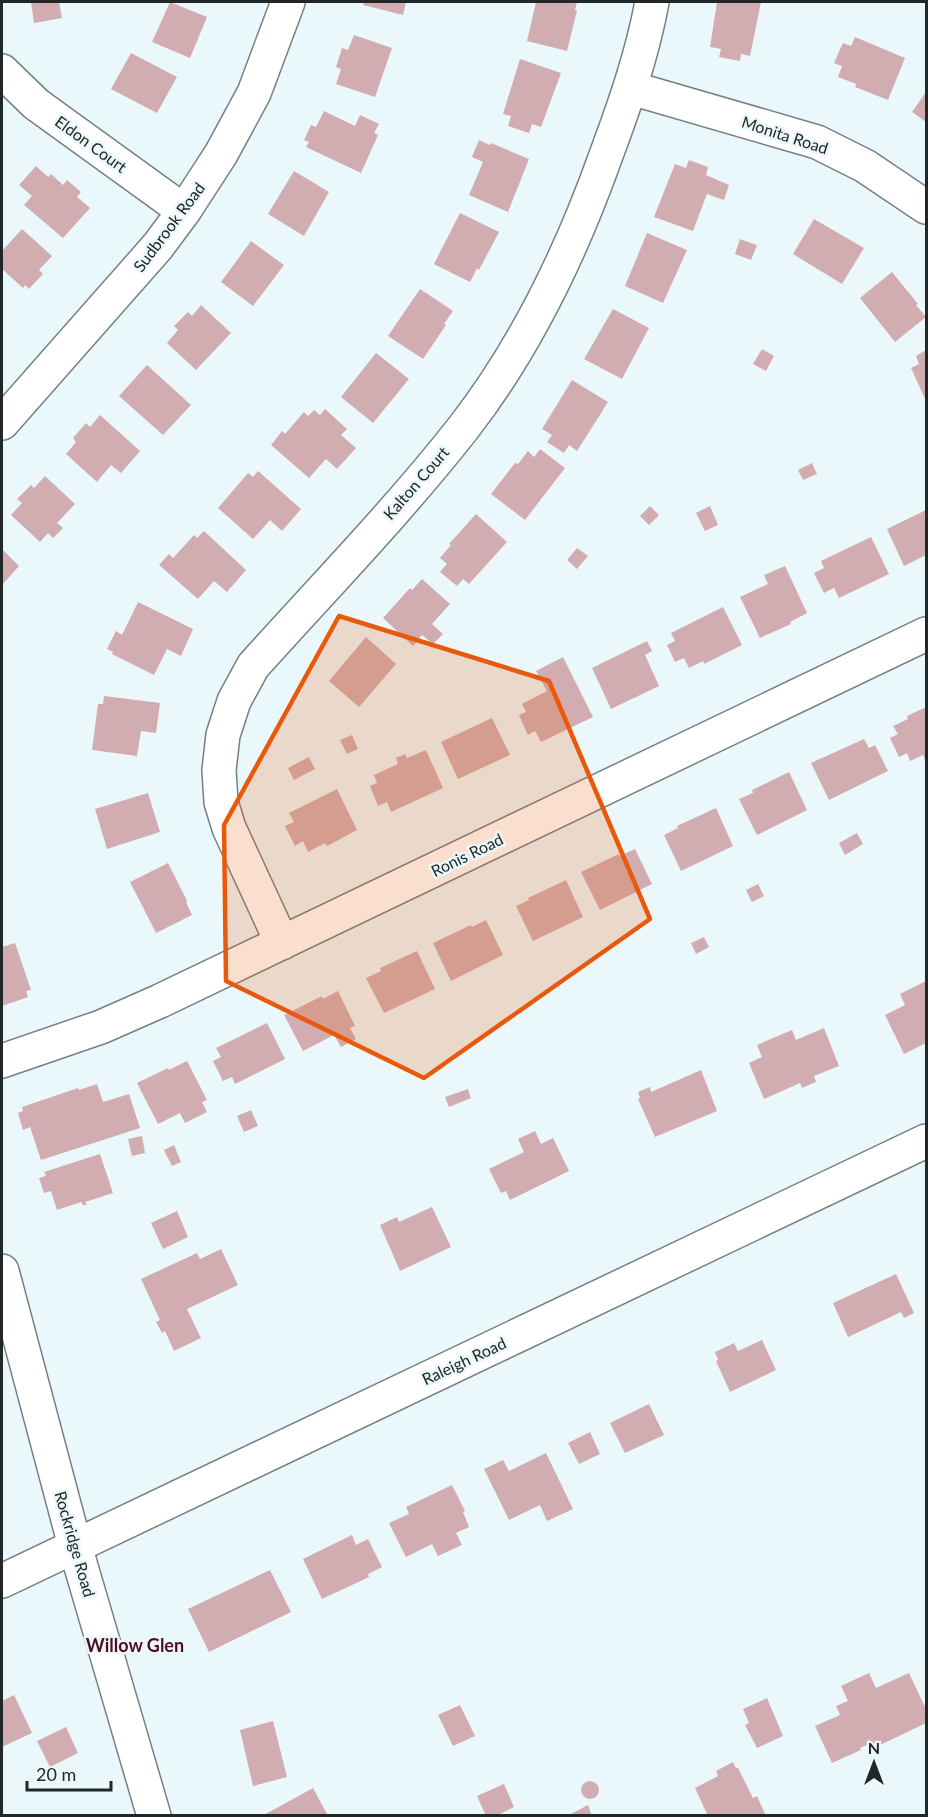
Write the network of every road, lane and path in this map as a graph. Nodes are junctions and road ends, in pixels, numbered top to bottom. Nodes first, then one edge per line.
1 (288, 2) edge
2 (652, 2) edge
3 (2, 71) edge
4 (631, 88) junction
5 (927, 207) edge
6 (184, 211) junction
7 (2, 423) edge
8 (927, 634) edge
9 (282, 943) junction
10 (2, 1061) edge
11 (927, 1141) edge
12 (2, 1271) edge
13 (75, 1546) junction
14 (2, 1581) edge
15 (154, 1815) edge

1 - 6 street, Sudbrook Road
2 - 4 street, Kalton Court
3 - 6 street, Eldon Court
4 - 5 street, Monita Road
4 - 9 street, Kalton Court
6 - 7 street, Sudbrook Road
8 - 9 street, Ronis Road
9 - 10 street, Ronis Road
11 - 13 street, Raleigh Road
12 - 13 street, Rockridge Road
13 - 14 street, Raleigh Road
13 - 15 street, Rockridge Road

